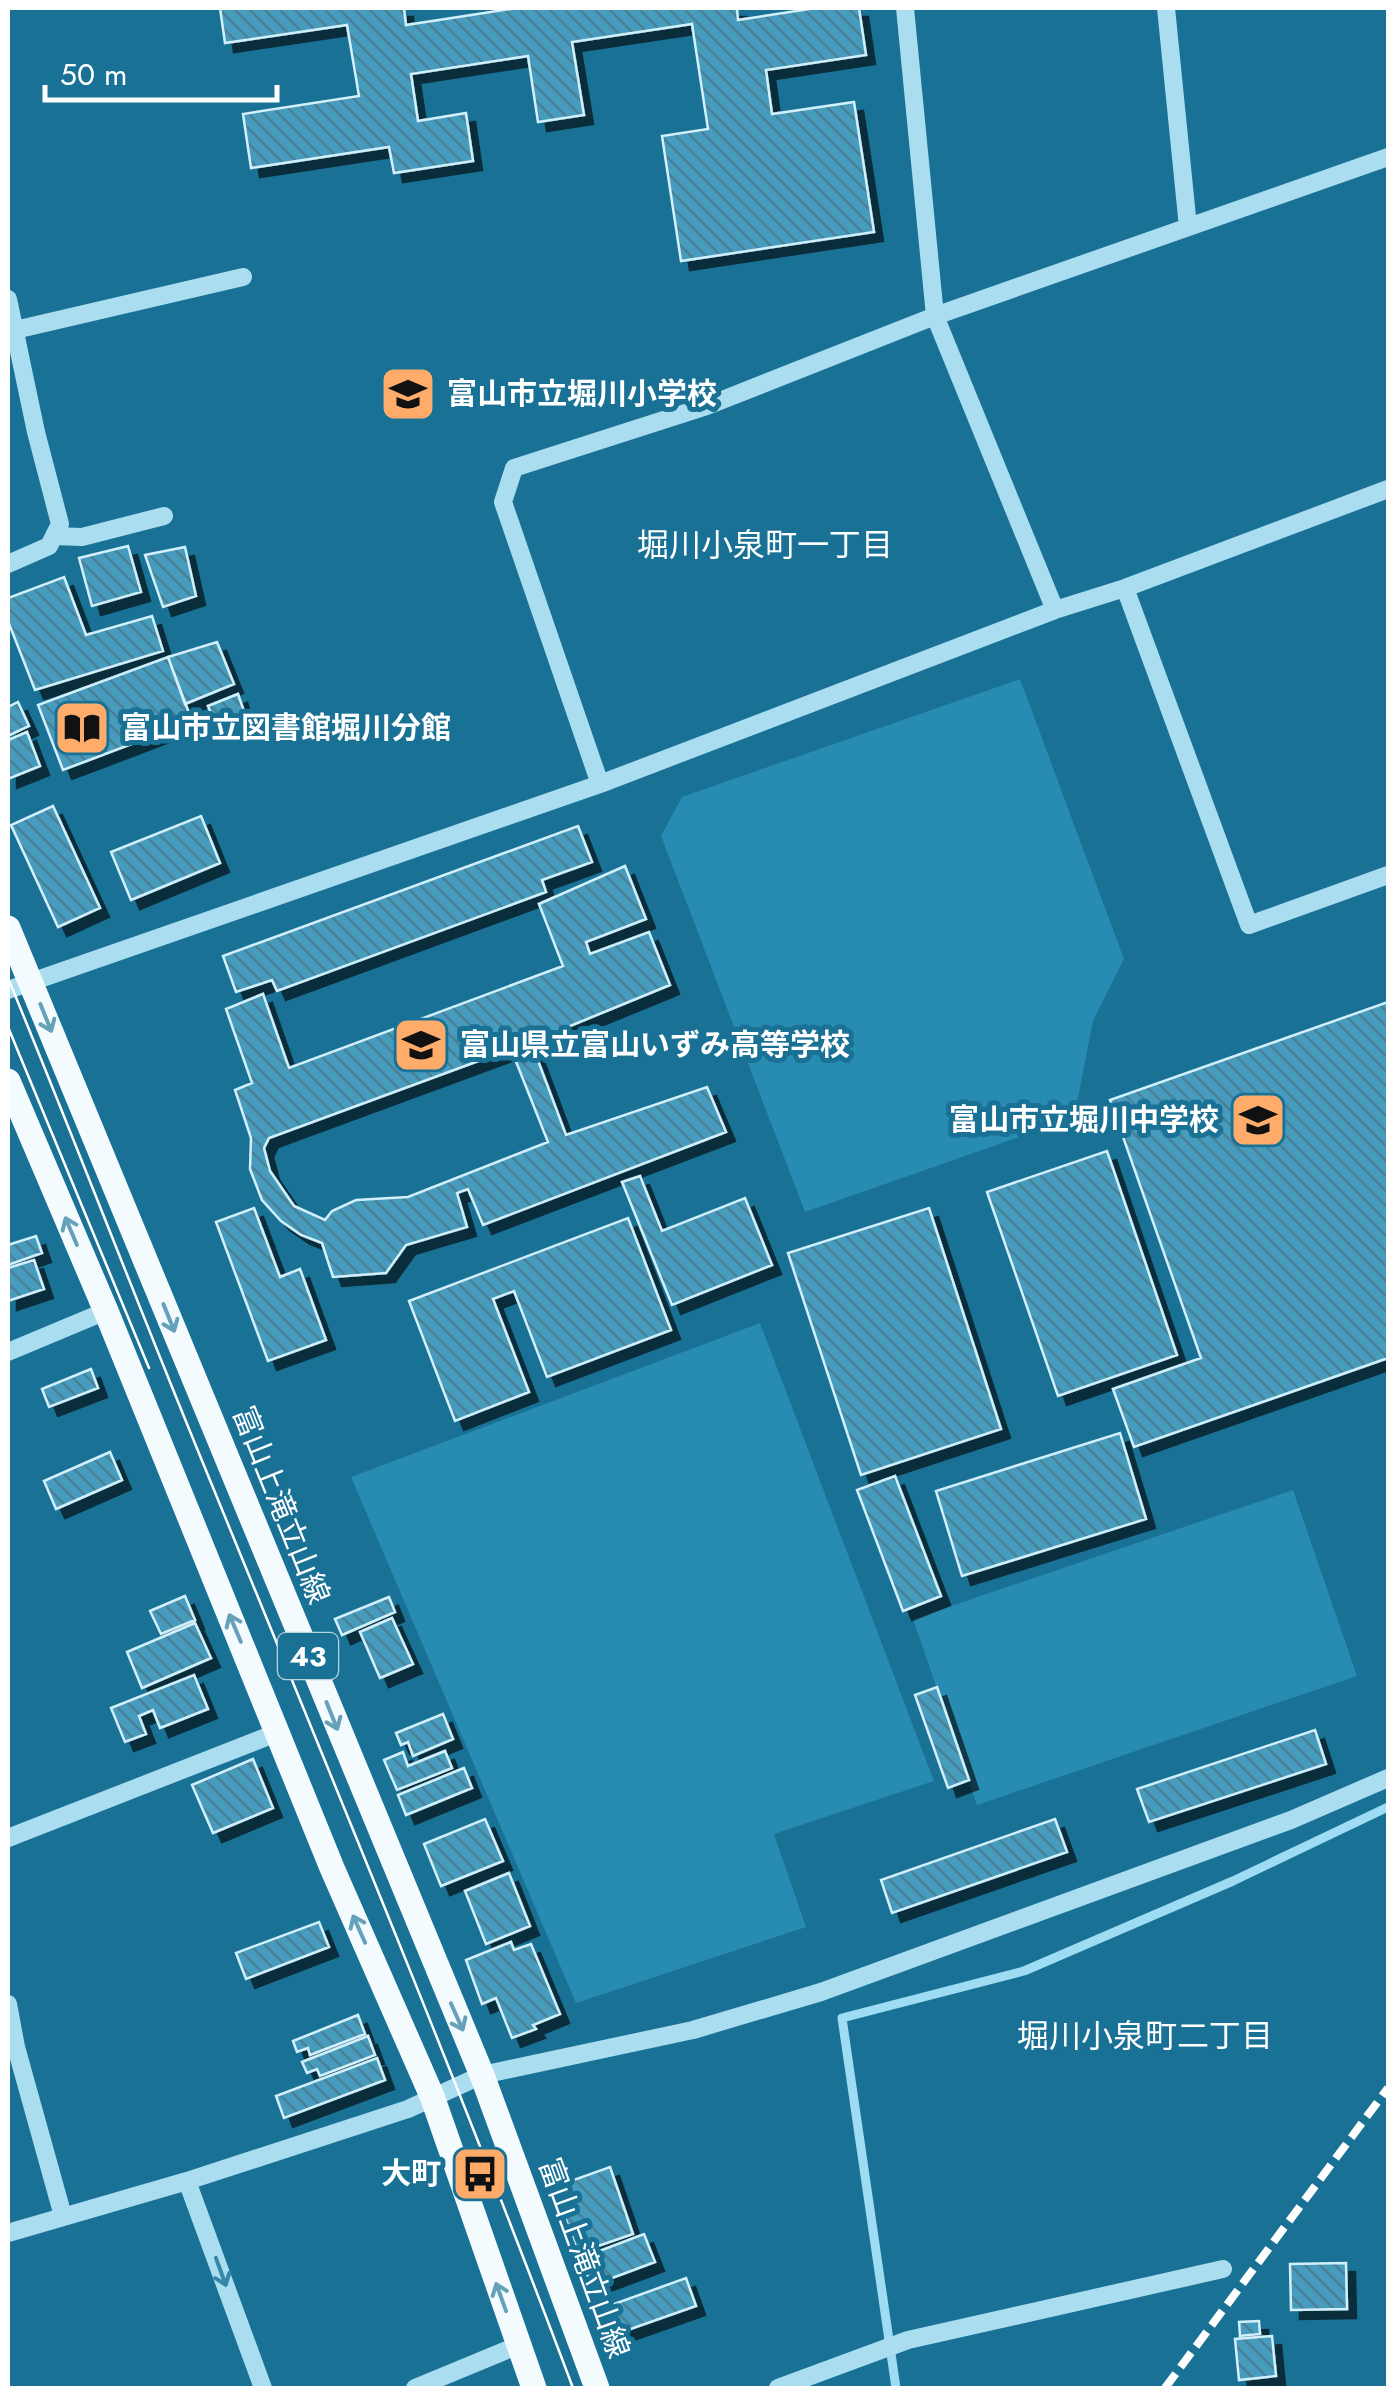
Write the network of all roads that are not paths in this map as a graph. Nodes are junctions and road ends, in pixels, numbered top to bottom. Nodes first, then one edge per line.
1 (905, 8) edge
2 (1166, 8) edge
3 (1388, 157) edge
4 (1188, 228) junction
5 (243, 278) dead end
6 (8, 299) edge
7 (935, 316) junction
8 (14, 343) edge
9 (1388, 489) edge
10 (164, 516) dead end
11 (54, 536) junction
12 (8, 564) edge
13 (1125, 588) junction
14 (1056, 610) junction
15 (600, 784) junction
16 (1388, 875) edge
17 (8, 928) edge
18 (19, 985) edge
19 (8, 1082) edge
20 (106, 1311) junction
21 (8, 1352) edge
22 (279, 1732) junction
23 (1388, 1778) edge
24 (8, 1838) edge
25 (8, 2004) edge
26 (482, 2075) junction
27 (432, 2096) junction
28 (187, 2181) junction
29 (63, 2216) junction
30 (8, 2233) edge
31 (1223, 2269) dead end
32 (518, 2345) junction
33 (263, 2388) edge
34 (414, 2388) edge
35 (534, 2388) edge
36 (597, 2388) edge
37 (778, 2388) edge

1 - 7 street
2 - 4 street
3 - 4 street
4 - 7 street
5 - 8 street
6 - 8 street
7 - 14 street
7 - 15 street
8 - 11 street
9 - 13 street
10 - 11 street
11 - 12 street
13 - 14 street
13 - 16 street
14 - 15 street
15 - 18 street
17 - 18 main road, 富山上滝立山線 / 43
18 -> 26 main road, 富山上滝立山線 / 43
20 -> 19 main road, 43
20 - 21 street
22 -> 20 main road, 43
22 - 24 street
27 -> 22 main road, 43
23 - 26 street
25 - 29 street
26 - 27 street
26 - 36 main road, 富山上滝立山線 / 43
27 - 28 street
32 -> 27 main road, 43
28 - 29 street
28 -> 33 street
29 - 30 street
31 - 37 street
32 - 34 street
32 - 35 main road, 43

